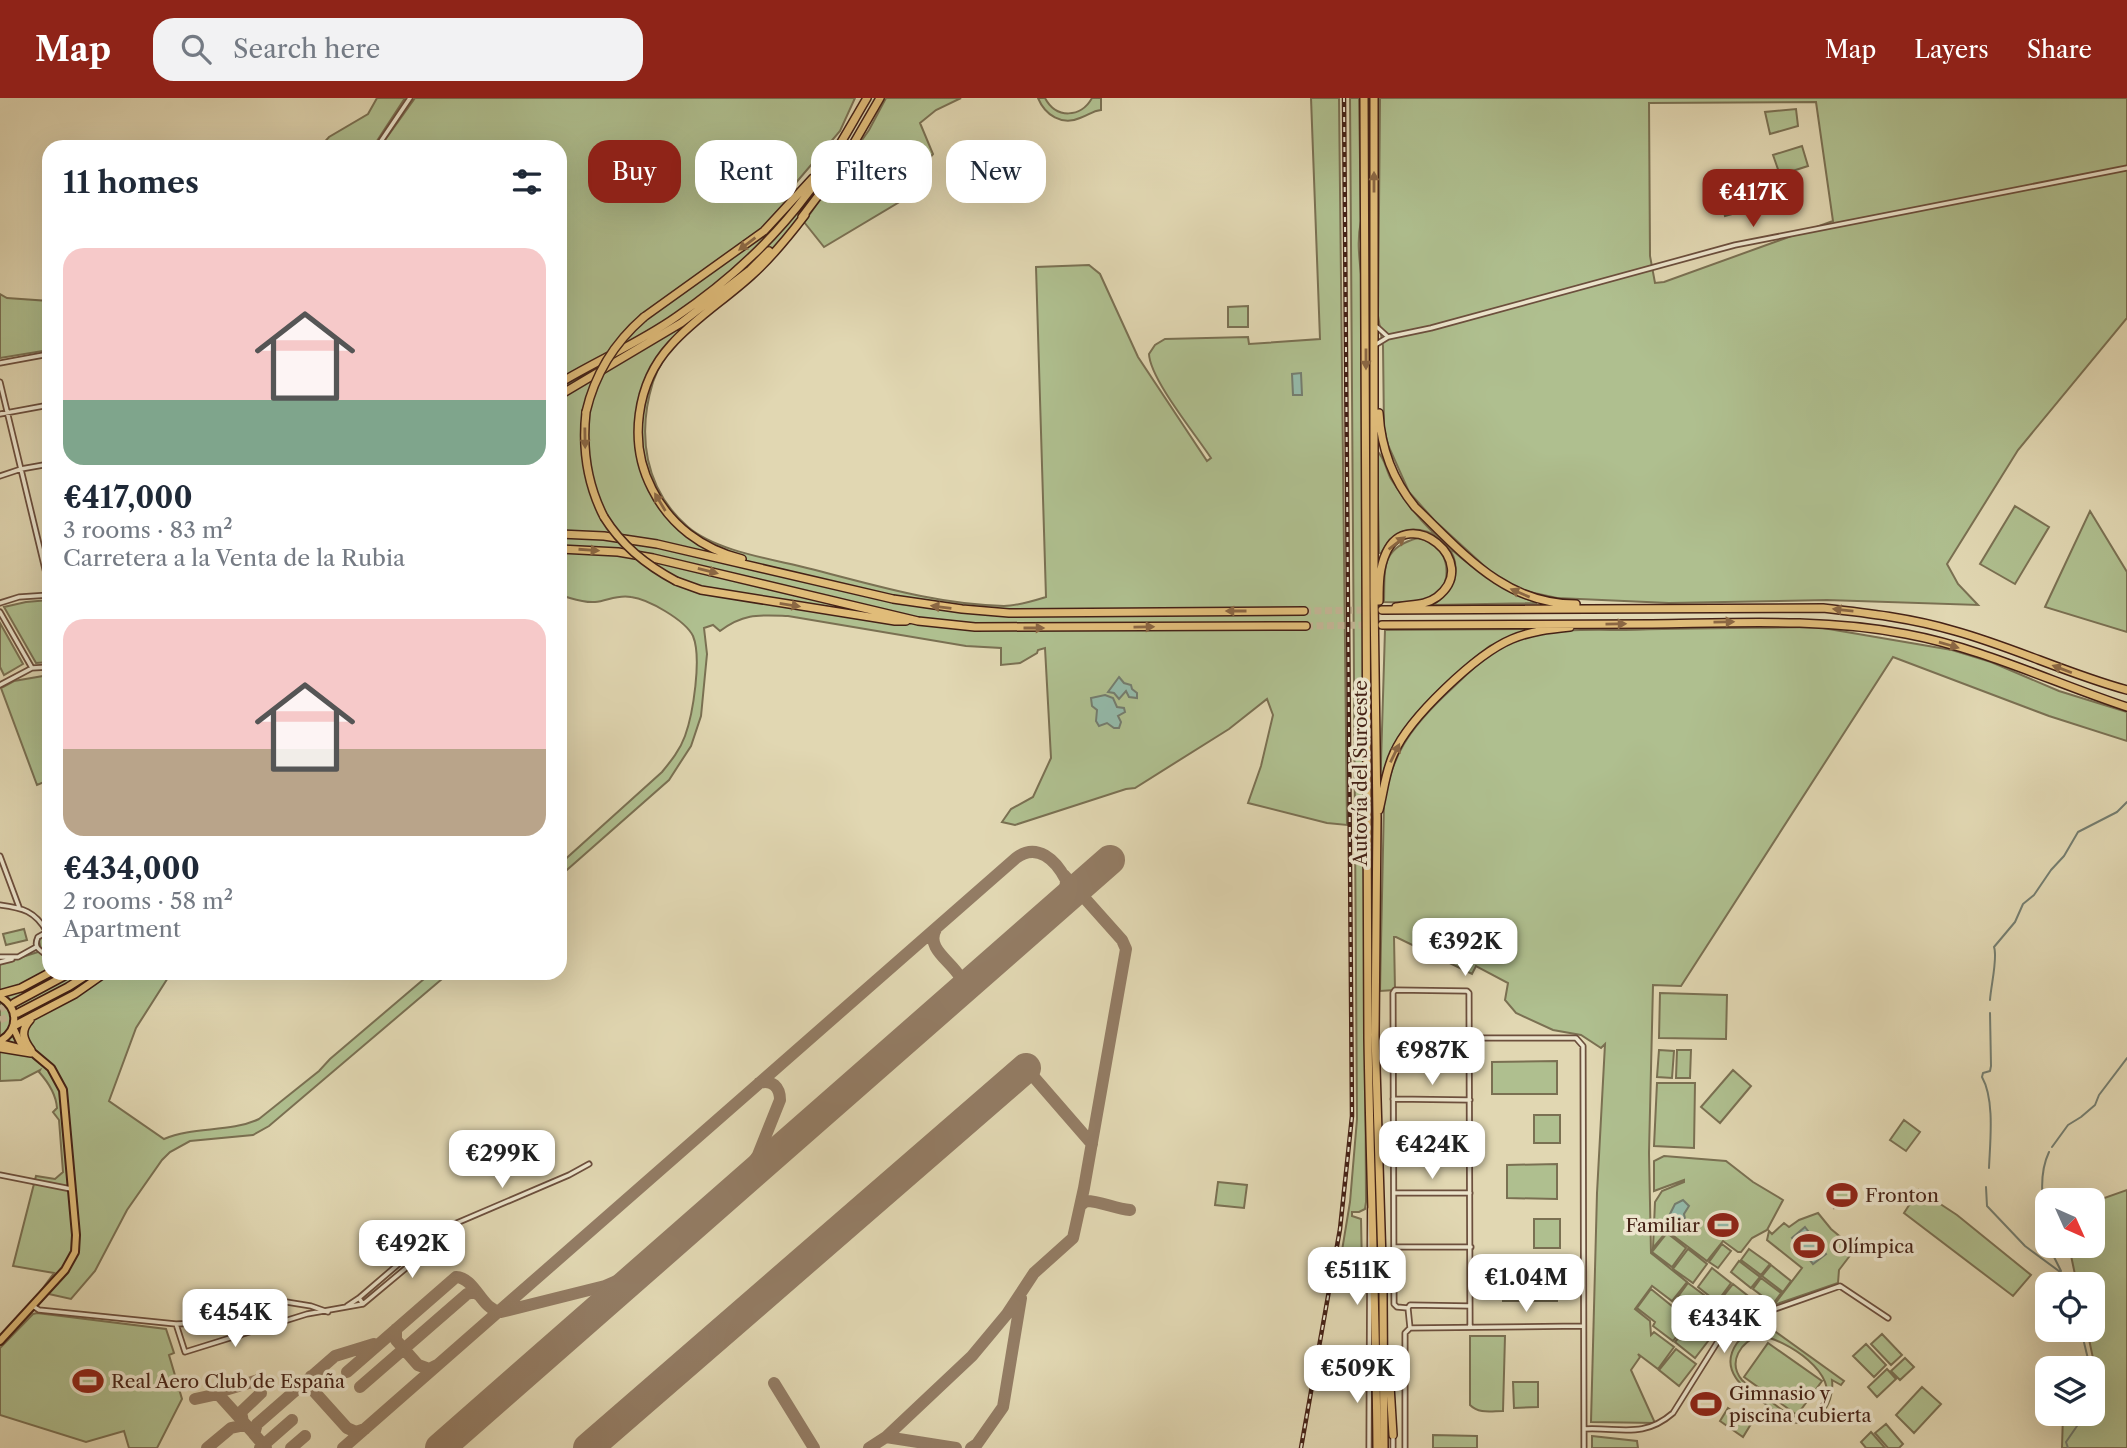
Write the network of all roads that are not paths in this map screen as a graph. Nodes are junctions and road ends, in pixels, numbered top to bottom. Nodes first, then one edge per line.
1 (410, 98) edge
2 (867, 98) edge
3 (880, 98) edge
4 (1364, 98) edge
5 (1374, 98) edge
6 (843, 139) junction
7 (382, 140) edge
8 (2127, 168) edge
9 (804, 215) junction
10 (1374, 323) junction
11 (1388, 337) junction
12 (1374, 346) junction
13 (42, 356) edge
14 (1375, 362) junction
15 (0, 363) edge
16 (567, 379) edge
17 (0, 382) edge
18 (567, 391) edge
19 (42, 406) edge
20 (8, 412) junction
21 (0, 414) edge
22 (42, 465) edge
23 (21, 469) junction
24 (0, 476) edge
25 (567, 533) edge
26 (567, 549) edge
27 (42, 557) edge
28 (792, 576) junction
29 (42, 595) edge
30 (0, 603) edge
31 (1635, 608) junction
32 (1304, 611) tunnel mouth
33 (0, 612) edge
34 (918, 621) junction
35 (1382, 625) tunnel mouth
36 (1576, 625) junction
37 (1306, 626) tunnel mouth
38 (42, 667) edge
39 (32, 668) junction
40 (1, 682) edge
41 (2127, 690) edge
42 (1376, 702) junction
43 (2127, 707) edge
44 (1377, 818) junction
45 (0, 856) edge
46 (0, 905) edge
47 (19, 907) junction
48 (42, 923) edge
49 (42, 935) edge
50 (36, 947) junction
51 (42, 954) edge
52 (0, 960) edge
53 (42, 977) edge
54 (57, 980) edge
55 (79, 980) edge
56 (95, 980) edge
57 (0, 996) edge
58 (14, 1003) tunnel mouth
59 (18, 1013) tunnel mouth
60 (32, 1017) junction
61 (13, 1027) junction
62 (1470, 1038) junction
63 (0, 1044) edge
64 (1470, 1044) junction
65 (1393, 1045) junction
66 (31, 1052) junction
67 (1393, 1099) junction
68 (1471, 1100) junction
69 (1394, 1139) junction
70 (1471, 1139) junction
71 (589, 1164) dead end
72 (0, 1175) edge
73 (73, 1189) junction
74 (1394, 1193) junction
75 (1471, 1193) junction
76 (1371, 1203) junction
77 (438, 1231) junction
78 (430, 1237) junction
79 (437, 1241) junction
80 (1394, 1247) junction
81 (1471, 1247) junction
82 (1383, 1293) junction
83 (359, 1298) junction
84 (363, 1304) junction
85 (306, 1305) junction
86 (33, 1306) junction
87 (1470, 1306) junction
88 (345, 1307) junction
89 (1408, 1308) junction
90 (317, 1310) junction
91 (234, 1311) junction
92 (307, 1314) junction
93 (1888, 1318) dead end
94 (176, 1324) junction
95 (1470, 1326) junction
96 (1583, 1326) junction
97 (1409, 1328) junction
98 (240, 1335) junction
99 (0, 1341) edge
100 (1370, 1362) junction
101 (1326, 1377) dead end
102 (1584, 1429) junction
103 (1393, 1435) joint
104 (1369, 1448) edge
105 (1377, 1448) edge
106 (1384, 1448) edge
107 (1393, 1448) edge
108 (1405, 1448) edge
109 (1584, 1448) edge

1 - 7 street
2 - 6 highway
3 - 9 highway
4 -> 76 highway, Autovía del Suroeste
10 -> 5 highway, Autovía del Suroeste
6 - 16 highway
6 -> 34 highway, bridge
8 - 11 street
9 - 18 highway
28 -> 9 highway
10 - 11 street
10 - 12 highway, Autovía del Suroeste
11 - 12 street
12 - 14 highway, Autovía del Suroeste
13 - 15 street
31 -> 14 highway
14 - 42 highway, Autovía del Suroeste
17 - 20 street
19 - 20 street
20 - 21 street
20 - 23 street
22 - 23 street
23 - 24 street
23 - 27 street
25 - 28 highway
26 -> 34 highway
32 -> 28 highway
29 - 30 street
41 -> 31 highway
42 -> 31 highway
33 - 39 street
34 -> 37 highway
35 - 36 highway
36 -> 43 highway
44 -> 36 highway
38 - 39 street
39 - 40 street
42 - 44 highway, Autovía del Suroeste
44 - 82 highway, Autovía del Suroeste
45 - 47 street
46 - 47 street
47 - 48 street
49 - 50 street
50 - 51 street
50 - 52 street
53 - 57 highway
54 - 58 highway
55 - 59 highway
56 - 60 highway
57 - 61 main road
60 - 61 highway
60 - 66 highway
61 - 63 main road
61 - 66 main road
62 - 64 street
62 - 65 street
62 - 96 street
63 - 66 highway
64 - 65 street
64 - 68 street
65 - 67 street
66 - 73 main road
67 - 68 street
67 - 69 street
68 - 70 street
69 - 70 street
69 - 74 street
70 - 75 street
71 - 77 street
72 - 73 street
73 - 86 main road
74 - 75 street
74 - 80 street
75 - 81 street
76 - 100 street
76 - 105 highway, Autovía del Suroeste
77 - 78 street
77 - 79 street
78 - 79 street
78 - 83 street
79 - 84 street
80 - 81 street
80 - 89 street
81 - 87 street
82 - 103 highway
82 - 106 highway, Autovía del Suroeste
83 - 84 street
83 - 88 street
84 - 88 street
85 - 90 street
85 - 91 street
85 - 92 street
86 - 94 street
86 - 99 main road
87 - 89 street
87 - 95 street
88 - 90 street
89 - 97 street
90 - 92 street
91 - 94 street
91 - 98 street
92 - 98 street
93 - 102 street
94 - 98 street
95 - 96 street
95 - 97 street
96 - 102 street
97 - 108 street
100 - 101 street
100 - 104 street
102 - 109 street
103 - 107 street

